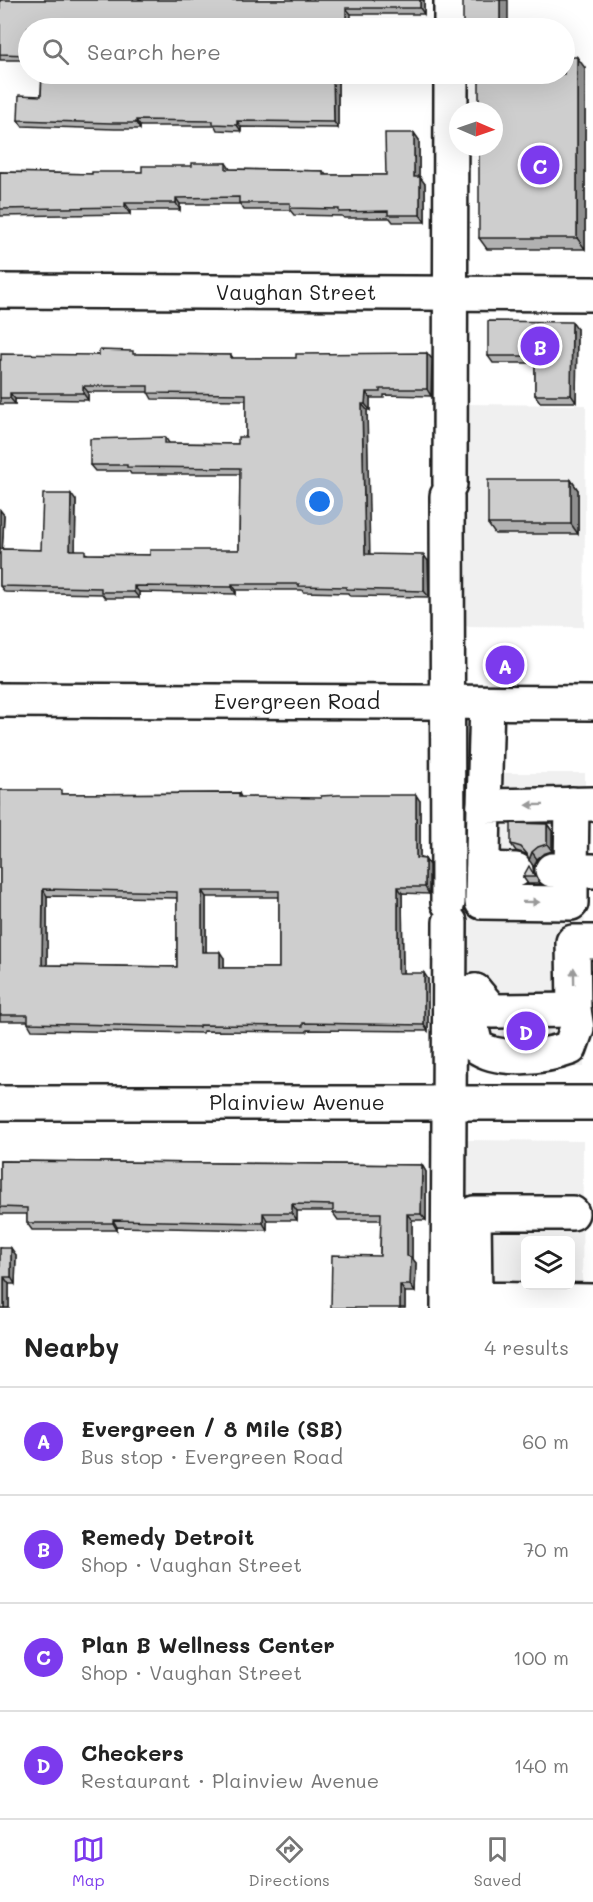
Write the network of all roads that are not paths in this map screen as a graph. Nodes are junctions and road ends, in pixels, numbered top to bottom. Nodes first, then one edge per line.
1 (451, 0) edge
2 (451, 18) edge
3 (451, 84) edge
4 (0, 291) edge
5 (451, 294) junction
6 (593, 294) edge
7 (0, 700) edge
8 (448, 703) junction
9 (487, 703) junction
10 (593, 703) edge
11 (582, 804) edge
12 (484, 806) junction
13 (483, 869) junction
14 (516, 870) dead end
15 (572, 870) edge
16 (583, 942) edge
17 (582, 1022) edge
18 (0, 1103) edge
19 (593, 1103) edge
20 (450, 1104) junction
21 (572, 1213) dead end
22 (593, 1301) edge
23 (448, 1308) edge

1 - 2 street
3 - 5 street
4 - 5 street, Vaughan Street
5 - 6 street, Vaughan Street
5 - 8 street
7 - 8 street, Evergreen Road
8 - 9 street, Evergreen Road
8 - 20 street
9 - 10 street, Evergreen Road
9 - 12 street
11 -> 12 street
11 - 15 street
12 - 13 street
13 - 14 street
13 -> 15 street
17 -> 16 street
17 - 17 street
18 - 20 street, Plainview Avenue
19 - 20 street, Plainview Avenue
20 - 23 street
21 - 22 street

